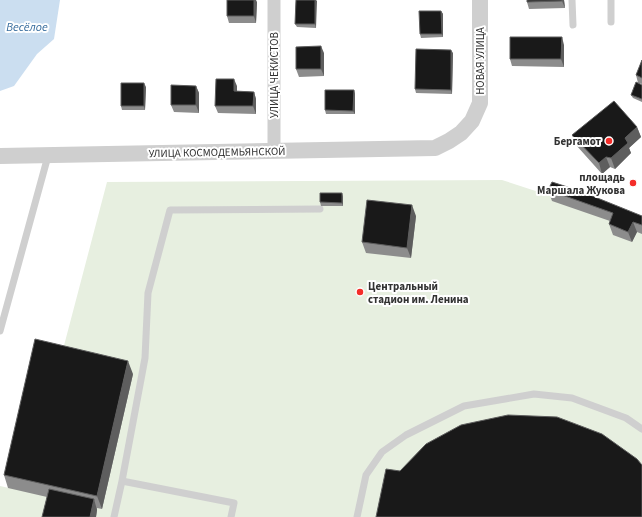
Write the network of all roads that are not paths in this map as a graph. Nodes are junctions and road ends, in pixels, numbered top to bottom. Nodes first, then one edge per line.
1 (274, 0) edge
2 (480, 0) edge
3 (572, 0) edge
4 (611, 0) edge
5 (611, 22) dead end
6 (573, 25) dead end
7 (435, 148) joint
8 (274, 150) junction
9 (0, 156) edge
10 (48, 156) junction
11 (320, 209) dead end
12 (0, 331) edge
13 (642, 429) edge
14 (122, 480) junction
15 (114, 517) edge
16 (232, 517) edge
17 (357, 517) edge

1 - 8 street, УЛИЦА ЧЕКИСТОВ
2 - 7 street, НОВАЯ УЛИЦА
3 - 6 lane
4 - 5 lane
7 - 8 street, УЛИЦА КОСМОДЕМЬЯНСКОЙ
8 - 10 street, УЛИЦА КОСМОДЕМЬЯНСКОЙ
9 - 10 street, УЛИЦА КОСМОДЕМЬЯНСКОЙ
10 - 12 lane
11 - 14 lane
13 - 17 lane
14 - 15 lane
14 - 16 lane

